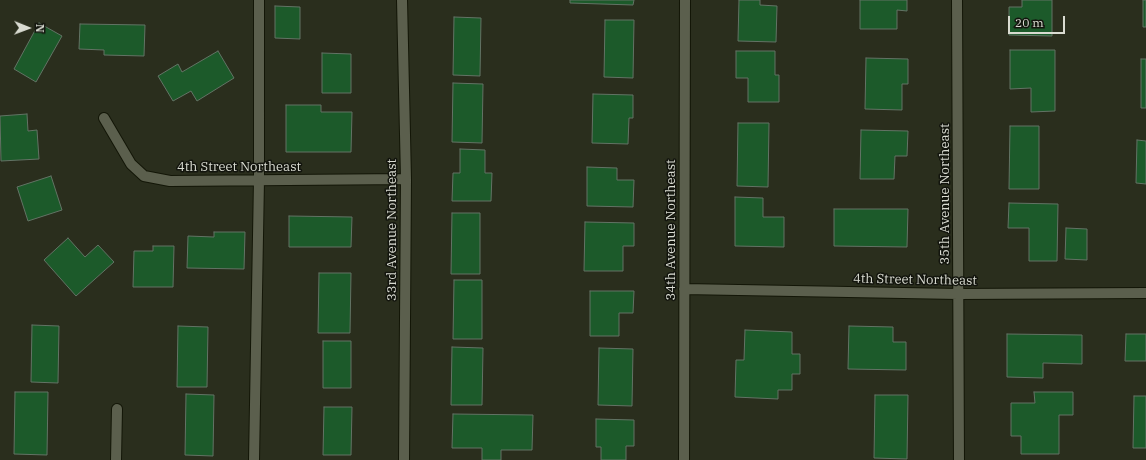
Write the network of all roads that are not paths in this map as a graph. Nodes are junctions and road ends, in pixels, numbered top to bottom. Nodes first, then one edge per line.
1 (259, 0) edge
2 (402, 0) edge
3 (685, 0) edge
4 (957, 0) edge
5 (104, 118) dead end
6 (406, 179) junction
7 (259, 180) junction
8 (684, 288) junction
9 (1146, 293) edge
10 (958, 294) junction
11 (117, 409) dead end
12 (116, 460) edge
13 (254, 460) edge
14 (404, 460) edge
15 (684, 460) edge
16 (959, 460) edge

1 - 7 street
2 - 6 street, 33rd Avenue Northeast
3 - 8 street, 34th Avenue Northeast
4 - 10 street, 35th Avenue Northeast
5 - 7 street, 4th Street Northeast
6 - 7 street, 4th Street Northeast
6 - 14 street, 33rd Avenue Northeast
7 - 13 street
8 - 10 street, 4th Street Northeast
8 - 15 street, 34th Avenue Northeast
9 - 10 street, 4th Street Northeast
10 - 16 street, 35th Avenue Northeast
11 - 12 street

